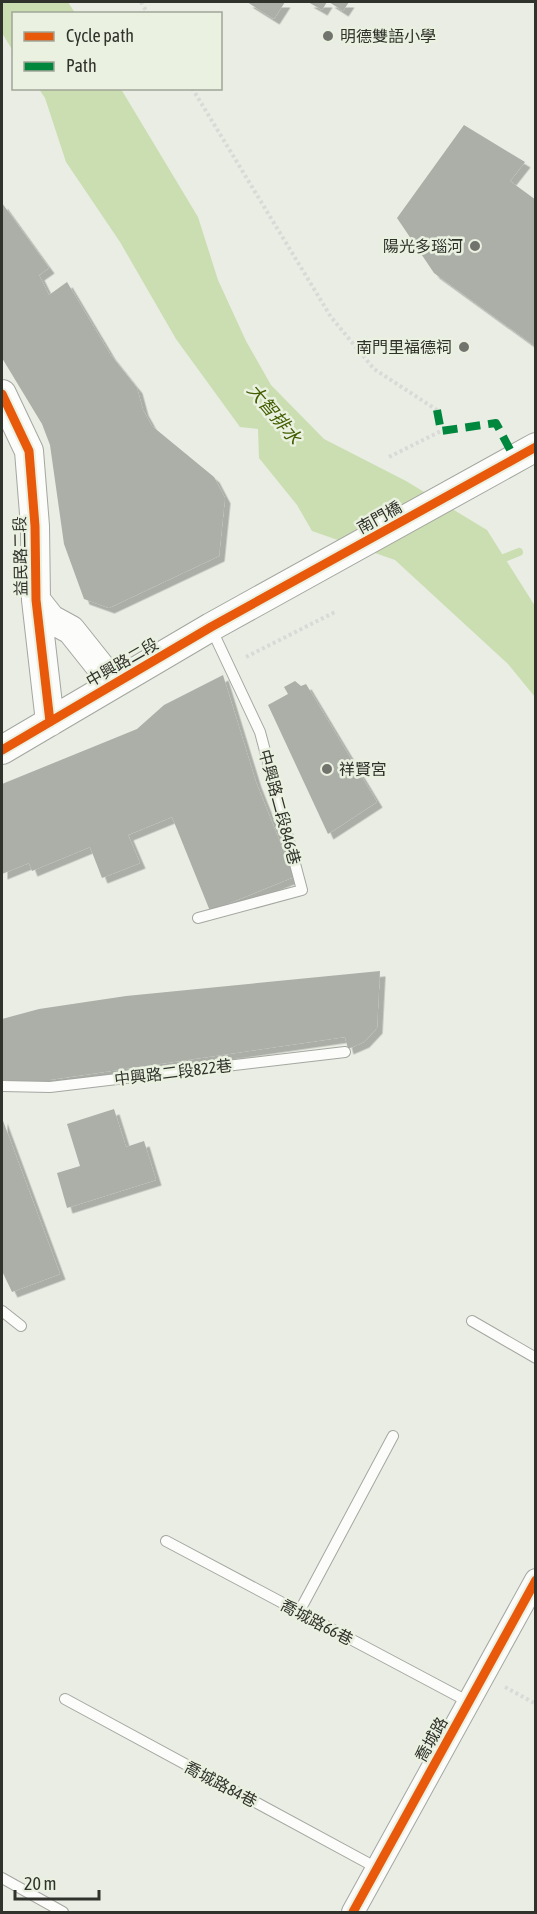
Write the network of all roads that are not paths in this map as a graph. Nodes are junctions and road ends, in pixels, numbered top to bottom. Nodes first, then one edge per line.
1 (2, 394) edge
2 (525, 453) edge
3 (36, 600) junction
4 (258, 601) joint
5 (211, 627) junction
6 (114, 684) junction
7 (50, 722) junction
8 (2, 750) edge
9 (198, 918) dead end
10 (345, 1052) dead end
11 (2, 1086) edge
12 (2, 1311) edge
13 (472, 1321) dead end
14 (21, 1326) dead end
15 (536, 1358) edge
16 (393, 1436) dead end
17 (166, 1541) dead end
18 (536, 1580) edge
19 (299, 1612) junction
20 (65, 1699) dead end
21 (469, 1702) junction
22 (377, 1868) junction
23 (2, 1878) edge
24 (63, 1912) edge
25 (353, 1912) edge

1 - 3 street, 益民路二段
2 - 4 street, 南門橋
3 - 6 street, 益民路二段
3 - 7 street, 益民路二段
4 - 5 street, 中興路二段
5 - 6 street, 中興路二段
5 - 9 lane, 中興路二段846巷
6 - 7 street, 中興路二段
7 - 8 street, 中興路二段
10 - 11 lane, 中興路二段822巷
12 - 14 lane
13 - 15 lane
16 - 19 lane
17 - 19 lane, 喬城路66巷
18 - 21 street, 喬城路
19 - 21 lane, 喬城路66巷
20 - 22 lane, 喬城路84巷
21 - 22 street, 喬城路
22 - 25 street, 喬城路
23 - 24 lane

